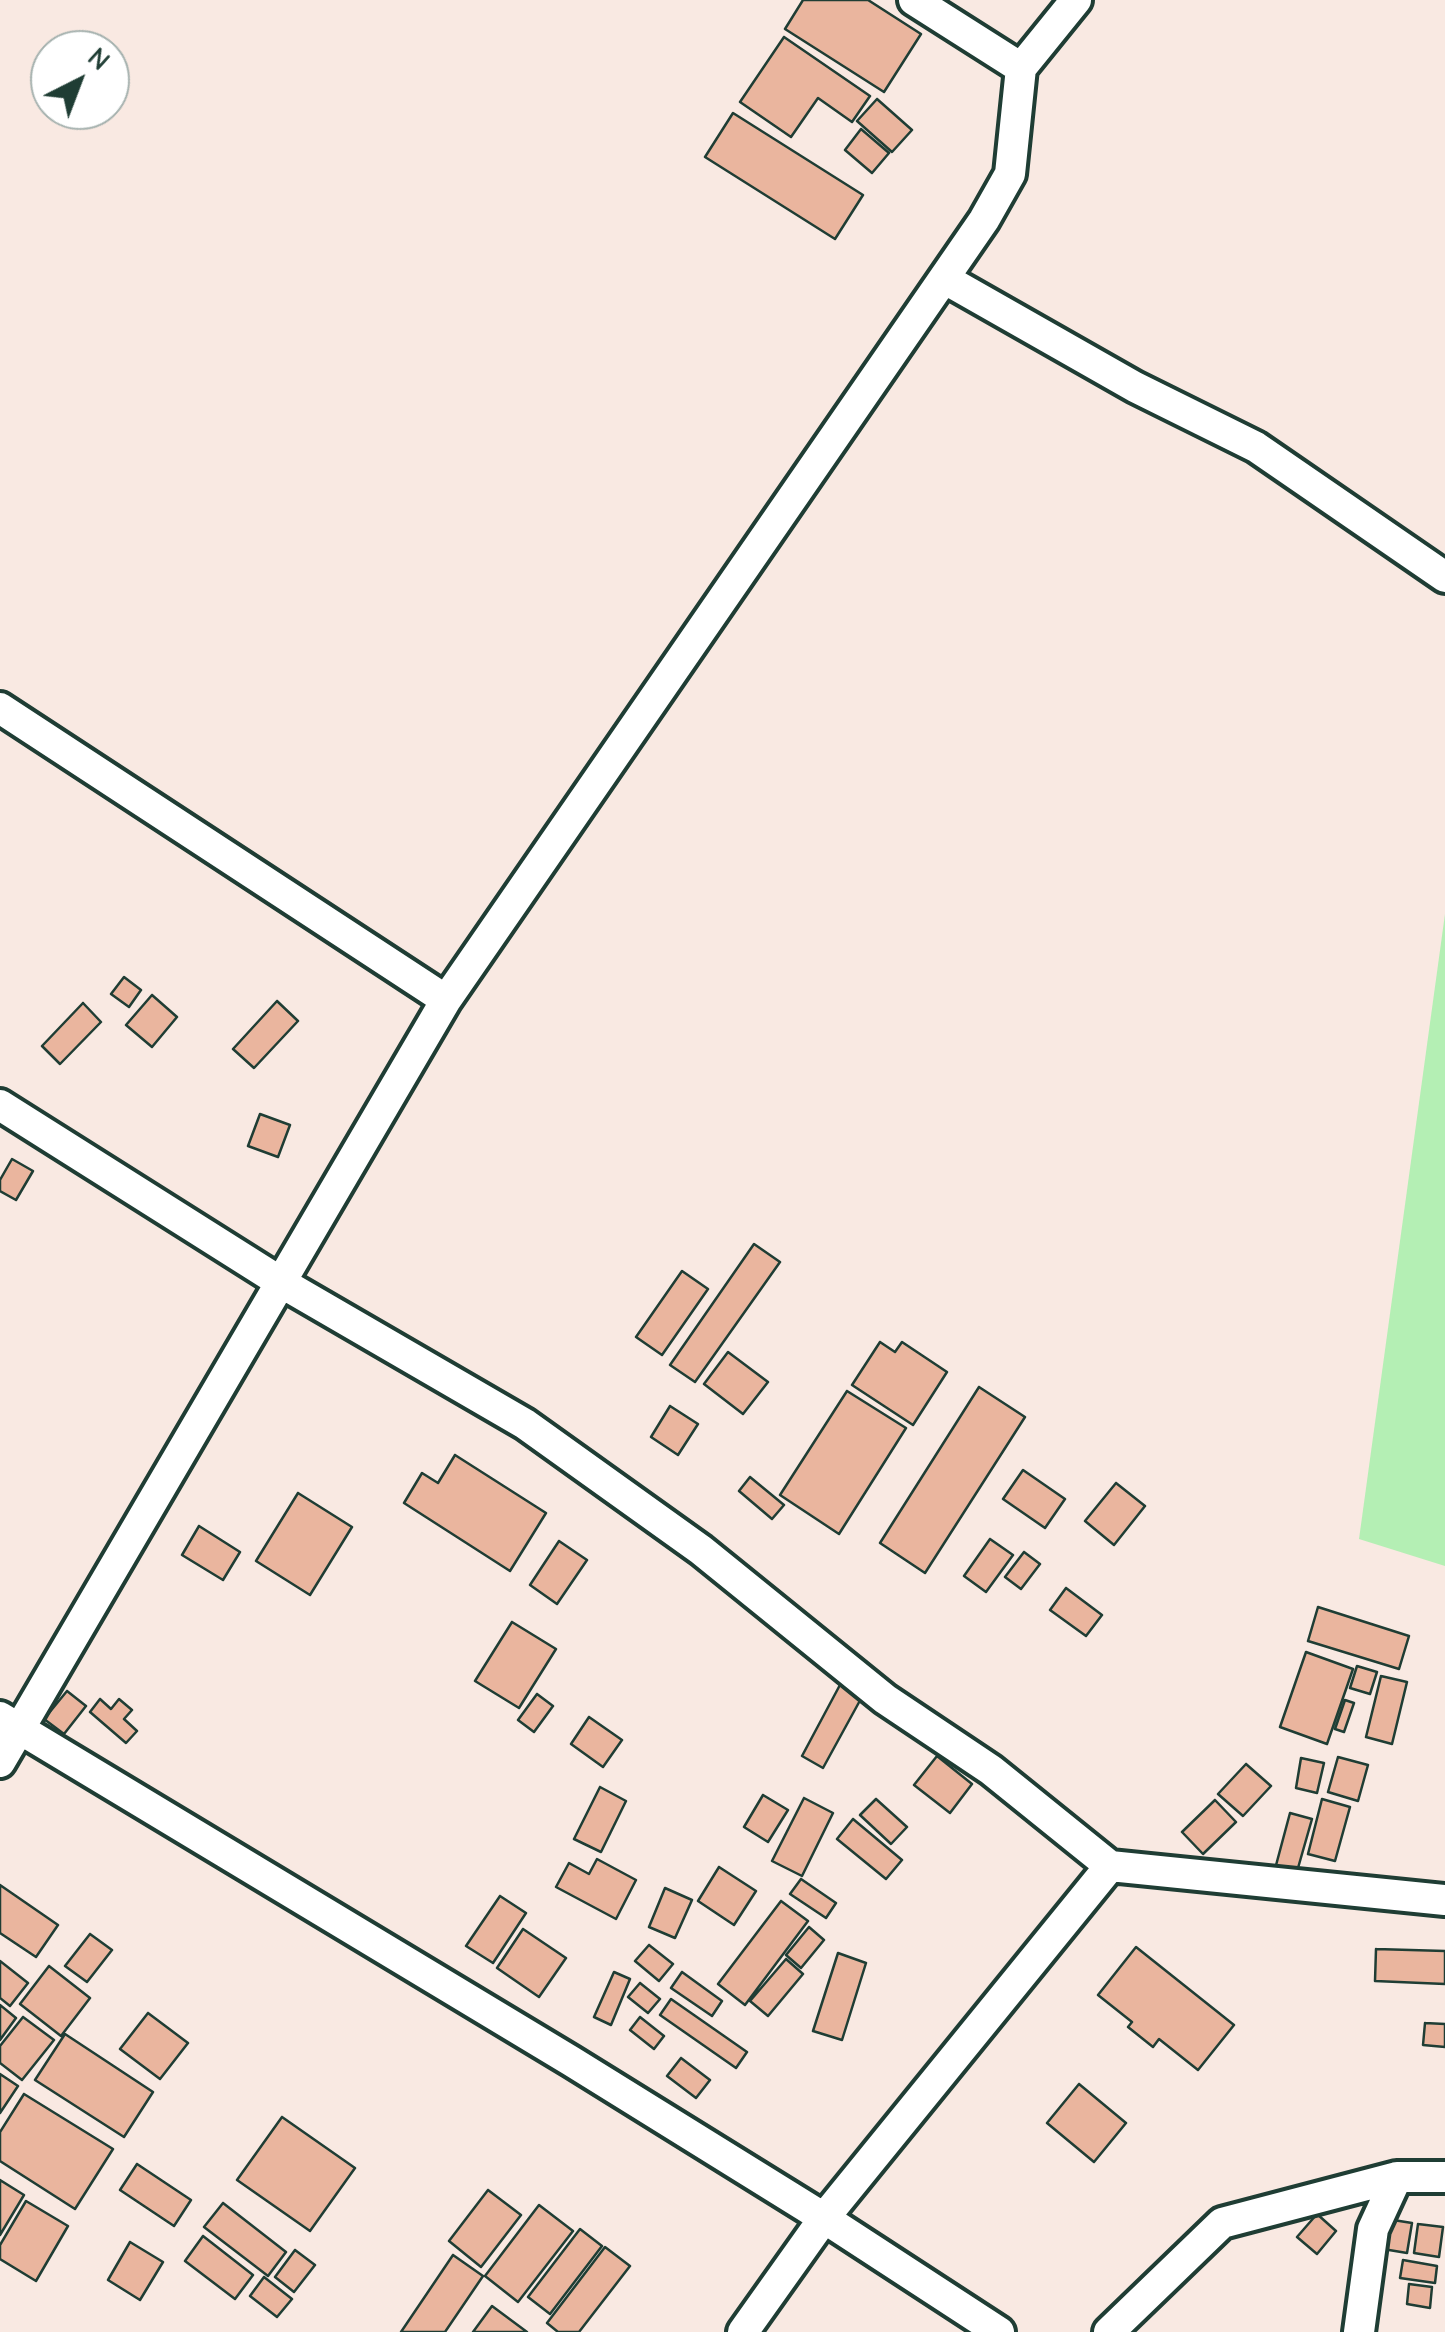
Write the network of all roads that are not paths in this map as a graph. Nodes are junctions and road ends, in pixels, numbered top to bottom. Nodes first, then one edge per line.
1 (914, 0) edge
2 (1076, 0) edge
3 (1021, 68) junction
4 (946, 279) junction
5 (1445, 577) edge
6 (0, 708) edge
7 (446, 1000) junction
8 (0, 1104) edge
9 (282, 1283) junction
10 (10, 1723) edge
11 (0, 1762) edge
12 (1110, 1866) junction
13 (1445, 1900) edge
14 (1397, 2177) junction
15 (1445, 2177) edge
16 (824, 2218) junction
17 (743, 2332) edge
18 (999, 2332) edge
19 (1109, 2332) edge
20 (1359, 2332) edge

1 - 3 street
2 - 3 street
3 - 4 street
4 - 5 street
4 - 7 street
6 - 7 street
7 - 9 street
8 - 9 street
9 - 10 street
9 - 12 street
10 - 11 street
10 - 16 street
12 - 13 street
12 - 16 street
14 - 15 street
14 - 19 street
14 - 20 street
16 - 17 street
16 - 18 street

